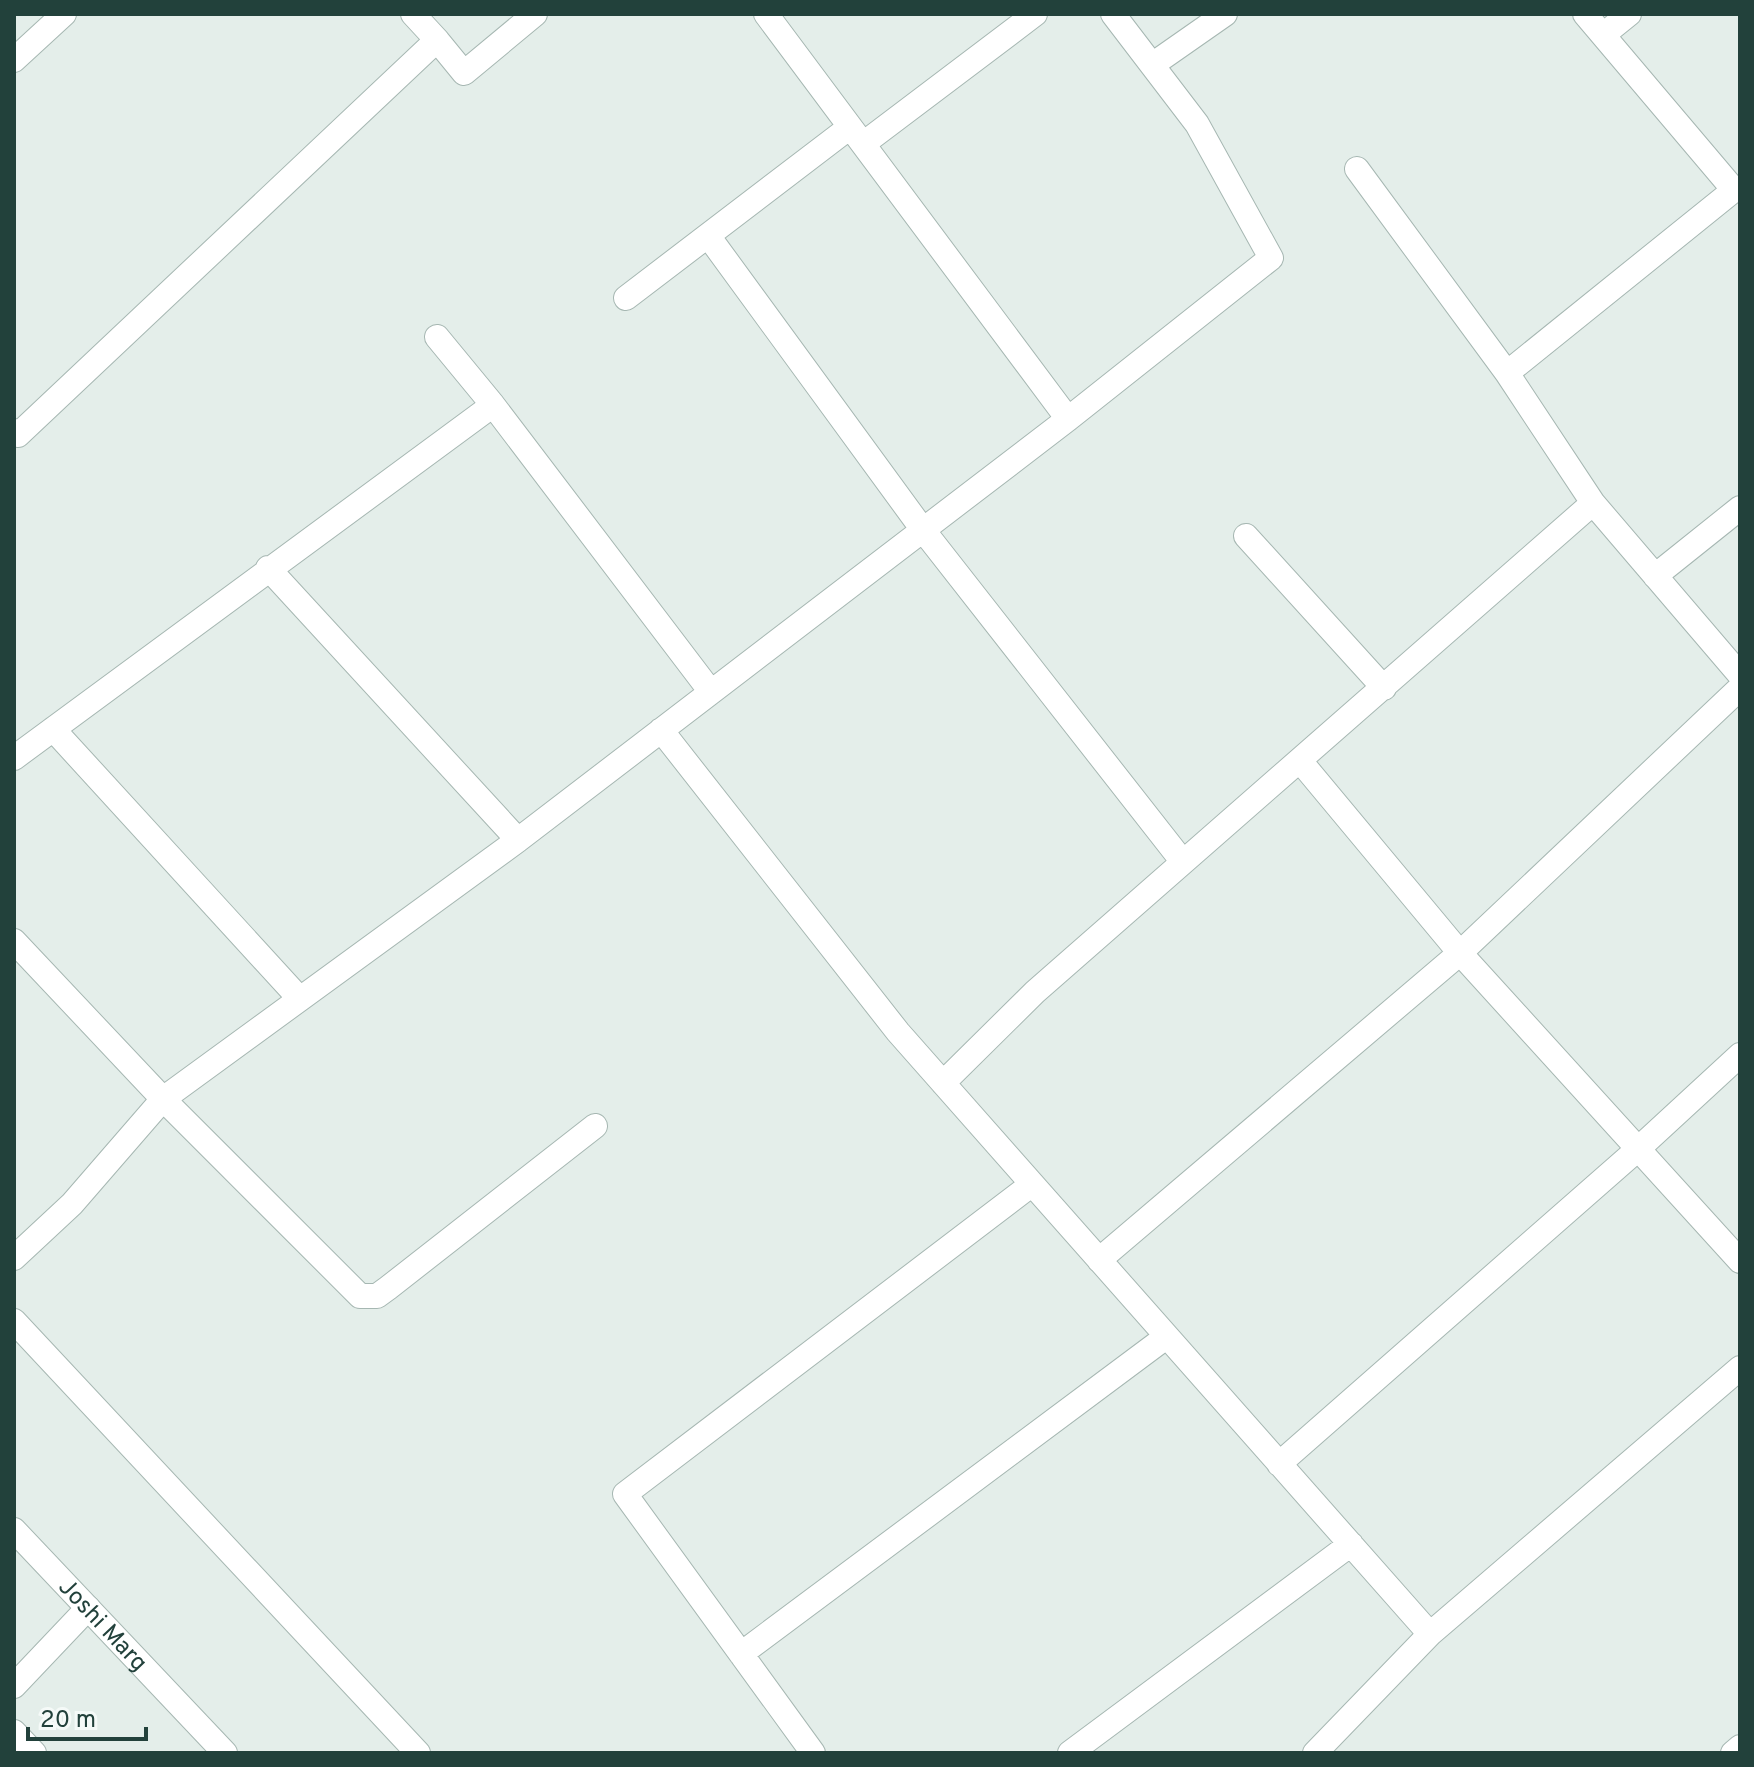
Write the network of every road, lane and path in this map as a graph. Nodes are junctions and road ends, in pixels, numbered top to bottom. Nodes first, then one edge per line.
1 (64, 14) edge
2 (413, 14) edge
3 (535, 14) edge
4 (766, 14) edge
5 (1035, 14) edge
6 (1113, 14) edge
7 (1225, 14) edge
8 (1585, 14) edge
9 (1629, 14) edge
10 (1603, 35) junction
11 (437, 40) junction
12 (14, 60) edge
13 (1152, 65) junction
14 (857, 136) junction
15 (1357, 169) dead end
16 (1737, 188) edge
17 (709, 237) junction
18 (626, 298) dead end
19 (437, 337) dead end
20 (1507, 373) junction
21 (493, 405) junction
22 (1068, 419) junction
23 (14, 431) edge
24 (1593, 503) junction
25 (1740, 508) edge
26 (923, 530) junction
27 (1246, 536) dead end
28 (268, 568) junction
29 (1655, 576) junction
30 (1740, 675) edge
31 (1384, 688) junction
32 (1740, 688) edge
33 (711, 692) junction
34 (53, 729) junction
35 (661, 730) junction
36 (14, 758) edge
37 (1301, 762) junction
38 (518, 840) junction
39 (1183, 862) junction
40 (14, 941) edge
41 (1460, 953) junction
42 (300, 999) junction
43 (1740, 1055) edge
44 (943, 1083) junction
45 (163, 1099) junction
46 (595, 1126) dead end
47 (1638, 1149) junction
48 (1031, 1185) junction
49 (14, 1258) edge
50 (1099, 1260) junction
51 (1740, 1261) edge
52 (14, 1321) edge
53 (1166, 1337) junction
54 (1740, 1368) edge
55 (1279, 1464) junction
56 (14, 1530) edge
57 (1351, 1544) junction
58 (88, 1608) junction
59 (1430, 1634) junction
60 (741, 1654) junction
61 (14, 1686) edge
62 (14, 1732) edge
63 (1740, 1747) edge
64 (34, 1753) edge
65 (225, 1753) edge
66 (418, 1753) edge
67 (813, 1753) edge
68 (1070, 1753) edge
69 (1315, 1753) edge
70 (1733, 1753) edge

1 - 12 street
2 - 11 street
3 - 11 street
4 - 14 street
5 - 14 street
6 - 13 street
7 - 13 street
8 - 10 street
9 - 10 street
10 - 16 street
11 - 23 street
13 - 22 street
14 - 17 street
14 - 22 street
15 - 20 street
16 - 20 street
17 - 18 street
17 - 26 street
19 - 21 street
20 - 24 street
21 - 28 street
21 - 33 street
22 - 26 street
24 - 29 street
24 - 31 street
25 - 29 street
26 - 33 street
26 - 39 street
27 - 31 street
28 - 34 street
28 - 38 street
29 - 30 street
31 - 37 street
32 - 41 street
33 - 35 street
34 - 36 street
34 - 42 street
35 - 38 street
35 - 44 street
37 - 39 street
37 - 41 street
38 - 42 street
39 - 44 street
40 - 45 street
41 - 47 street
41 - 50 street
42 - 45 street
43 - 47 street
44 - 48 street
45 - 46 street
45 - 49 street
47 - 51 street
47 - 55 street
48 - 50 street
48 - 60 street
50 - 53 street
52 - 66 street
53 - 55 street
53 - 60 street
54 - 59 street
55 - 57 street
56 - 58 street, Joshi Marg
57 - 59 street
57 - 68 street
58 - 61 street
58 - 65 street, Joshi Marg
59 - 69 street
60 - 67 street
62 - 64 street
63 - 70 street

